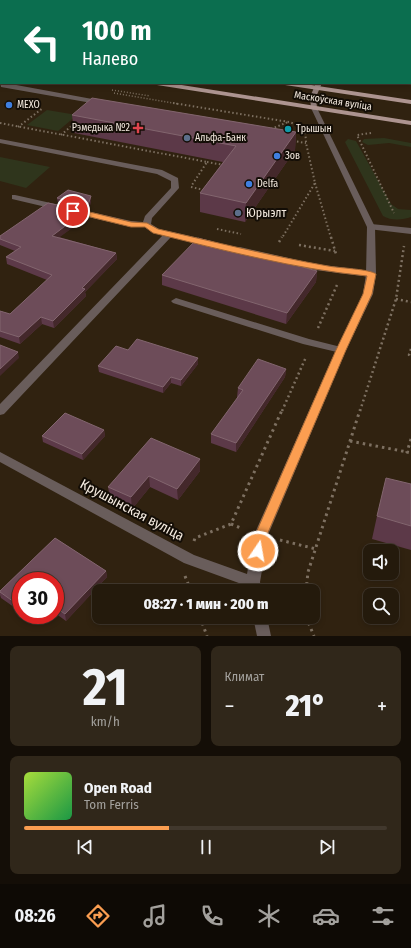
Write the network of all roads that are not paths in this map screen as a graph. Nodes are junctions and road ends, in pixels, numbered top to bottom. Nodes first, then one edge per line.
1 (2, 84) edge
2 (163, 84) edge
3 (302, 84) edge
4 (318, 85) edge
5 (411, 102) edge
6 (108, 104) edge
7 (314, 108) junction
8 (411, 124) edge
9 (0, 141) edge
10 (15, 197) dead end
11 (147, 225) junction
12 (371, 227) junction
13 (407, 230) edge
14 (169, 234) junction
15 (214, 245) edge
16 (230, 248) edge
17 (371, 274) junction
18 (176, 301) dead end
19 (341, 350) junction
20 (0, 411) edge
21 (0, 456) edge
22 (247, 584) edge
23 (254, 584) edge
24 (261, 624) edge
25 (264, 636) edge

1 - 6 street
2 - 7 main road, Маскоўская вуліца
3 - 4 main road, Маскоўская вуліца
4 - 5 main road, Маскоўская вуліца
4 - 7 main road
7 - 8 main road, Маскоўская вуліца
7 - 12 street
9 - 11 street
10 - 11 street
11 - 14 street
12 - 13 street
12 - 17 street
14 - 15 street
14 - 20 street
16 - 17 street
17 - 19 street
18 - 19 street
19 - 23 street
21 - 22 street, Крушынская вуліца
24 - 25 street

